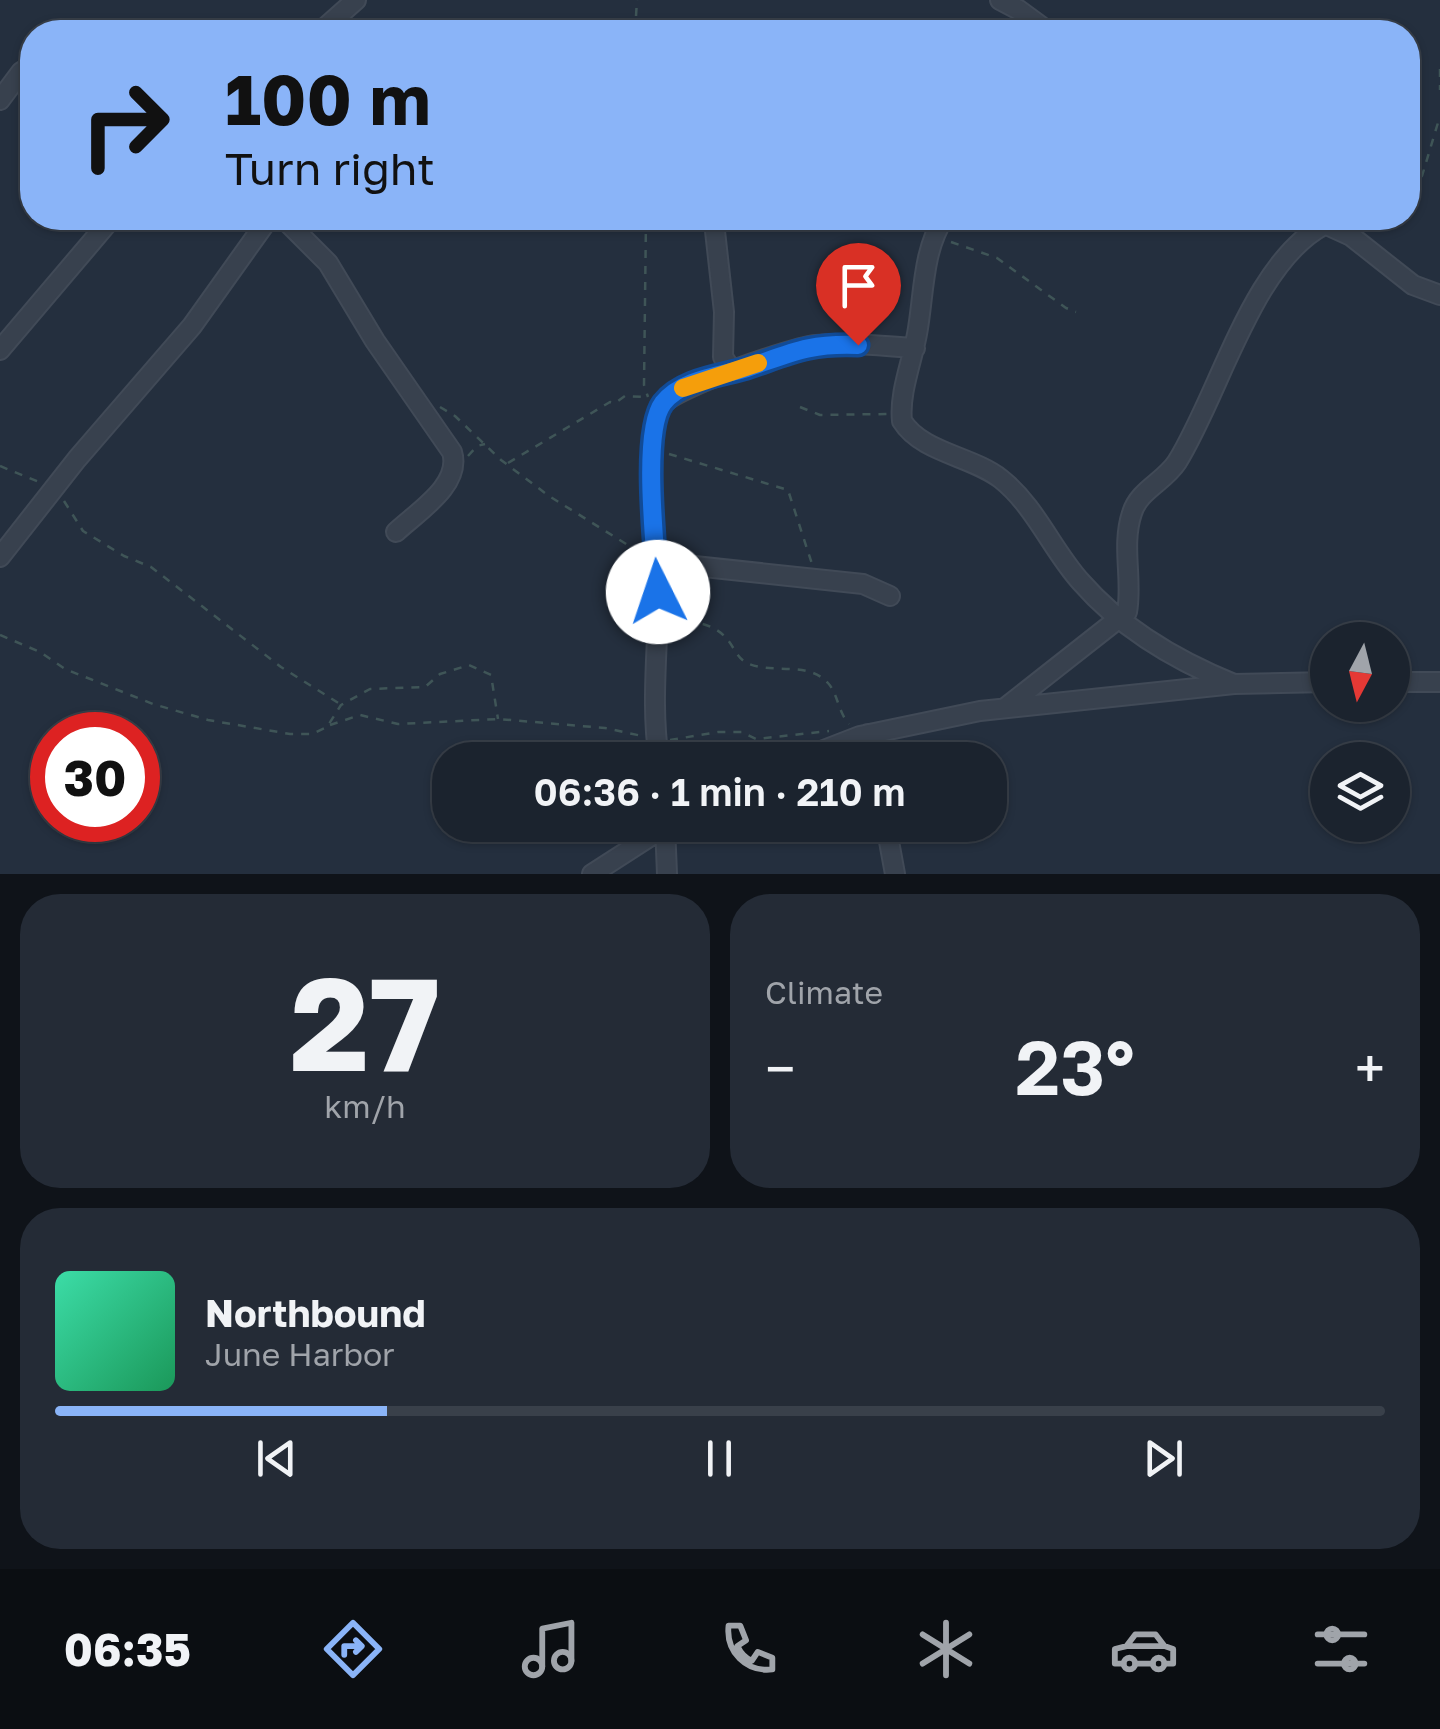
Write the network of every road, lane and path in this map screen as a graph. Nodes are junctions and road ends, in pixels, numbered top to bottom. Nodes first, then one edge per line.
1 (356, 0) edge
2 (1000, 0) edge
3 (334, 20) edge
4 (1033, 20) edge
5 (1440, 69) edge
6 (20, 72) edge
7 (1440, 90) edge
8 (0, 100) edge
9 (1440, 116) edge
10 (1420, 177) edge
11 (102, 230) edge
12 (261, 230) edge
13 (294, 230) edge
14 (646, 230) edge
15 (939, 230) edge
16 (1310, 230) edge
17 (1338, 230) edge
18 (716, 231) dead end
19 (936, 236) junction
20 (1440, 295) edge
21 (1076, 312) dead end
22 (914, 348) junction
23 (0, 350) edge
24 (733, 372) junction
25 (648, 398) junction
26 (438, 406) dead end
27 (800, 407) dead end
28 (657, 417) junction
29 (902, 421) junction
30 (486, 444) junction
31 (653, 450) junction
32 (507, 463) junction
33 (0, 466) edge
34 (454, 472) junction
35 (56, 488) junction
36 (396, 532) dead end
37 (0, 557) edge
38 (656, 557) junction
39 (818, 580) junction
40 (890, 596) dead end
41 (1119, 620) junction
42 (656, 628) junction
43 (0, 634) edge
44 (1310, 682) edge
45 (1410, 682) edge
46 (1440, 682) edge
47 (1234, 684) junction
48 (341, 705) junction
49 (1006, 708) junction
50 (498, 719) junction
51 (328, 725) junction
52 (864, 735) junction
53 (656, 739) junction
54 (656, 742) edge
55 (846, 742) edge
56 (867, 742) edge
57 (640, 842) edge
58 (666, 842) edge
59 (889, 842) edge
60 (592, 874) edge
61 (667, 874) edge
62 (896, 874) edge

1 - 3 street
2 - 4 street
5 - 7 path
6 - 8 street
9 - 10 path
11 - 23 street
12 - 35 street
13 - 34 street
14 - 25 path
15 - 19 street
16 - 41 street
17 - 20 street
18 - 24 street
19 - 21 path
19 - 22 street
22 - 24 street
22 - 29 street
24 - 28 street
25 - 28 path
25 - 32 path
26 - 30 path
27 - 29 path
28 - 31 street
29 - 41 street
30 - 32 path
30 - 34 path
31 - 38 street
31 - 39 path
32 - 38 path
33 - 35 path
34 - 36 street
35 - 37 street
35 - 48 path
38 - 39 street
38 - 42 street
39 - 40 street
41 - 47 street
41 - 49 street
42 - 52 path
42 - 53 street
43 - 51 path
44 - 47 street
45 - 46 street
47 - 49 street
48 - 50 path
48 - 51 path
49 - 52 street
50 - 51 path
50 - 53 path
52 - 53 path
52 - 55 street
52 - 56 street
53 - 54 street
57 - 60 street
58 - 61 street
59 - 62 street

